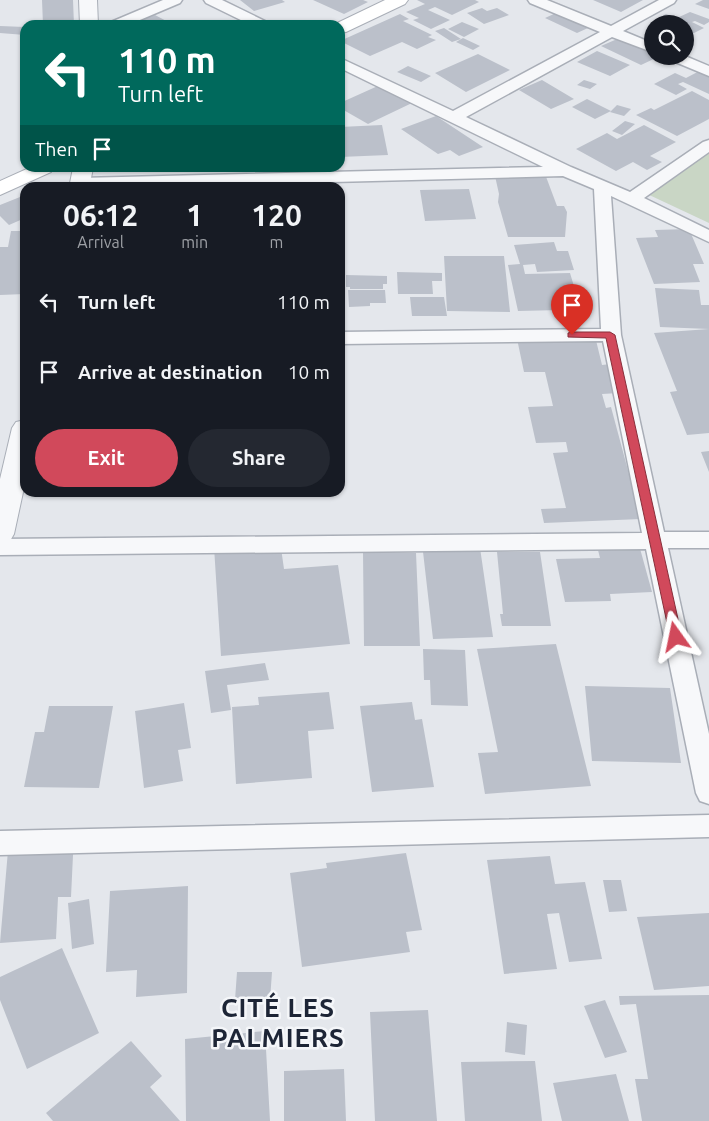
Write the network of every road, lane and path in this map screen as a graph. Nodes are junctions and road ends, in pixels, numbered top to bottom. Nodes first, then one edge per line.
1 (88, 0) edge
2 (175, 0) edge
3 (211, 0) edge
4 (399, 0) edge
5 (535, 0) edge
6 (669, 0) edge
7 (89, 20) edge
8 (128, 20) edge
9 (252, 20) edge
10 (345, 26) edge
11 (610, 32) junction
12 (644, 45) edge
13 (345, 64) edge
14 (694, 65) edge
15 (709, 71) edge
16 (454, 117) junction
17 (709, 145) edge
18 (565, 170) junction
19 (36, 172) edge
20 (81, 179) edge
21 (602, 186) junction
22 (0, 189) edge
23 (632, 199) junction
24 (709, 237) edge
25 (610, 335) junction
26 (345, 338) edge
27 (20, 449) edge
28 (0, 534) edge
29 (656, 540) junction
30 (709, 540) edge
31 (0, 547) edge
32 (709, 792) edge
33 (709, 826) edge
34 (0, 843) edge

1 - 7 street
2 - 8 street
3 - 9 street
4 - 10 main road
5 - 11 street
6 - 11 street
11 - 12 street
11 - 16 street
13 - 16 street
14 - 15 street
16 - 18 street
17 - 23 street
18 - 20 street
18 - 21 street
19 - 22 main road
21 - 23 street
21 - 25 street
23 - 24 street
25 - 26 street
25 - 29 street
27 - 28 street
29 - 30 street
29 - 31 street
29 - 32 street
33 - 34 street

